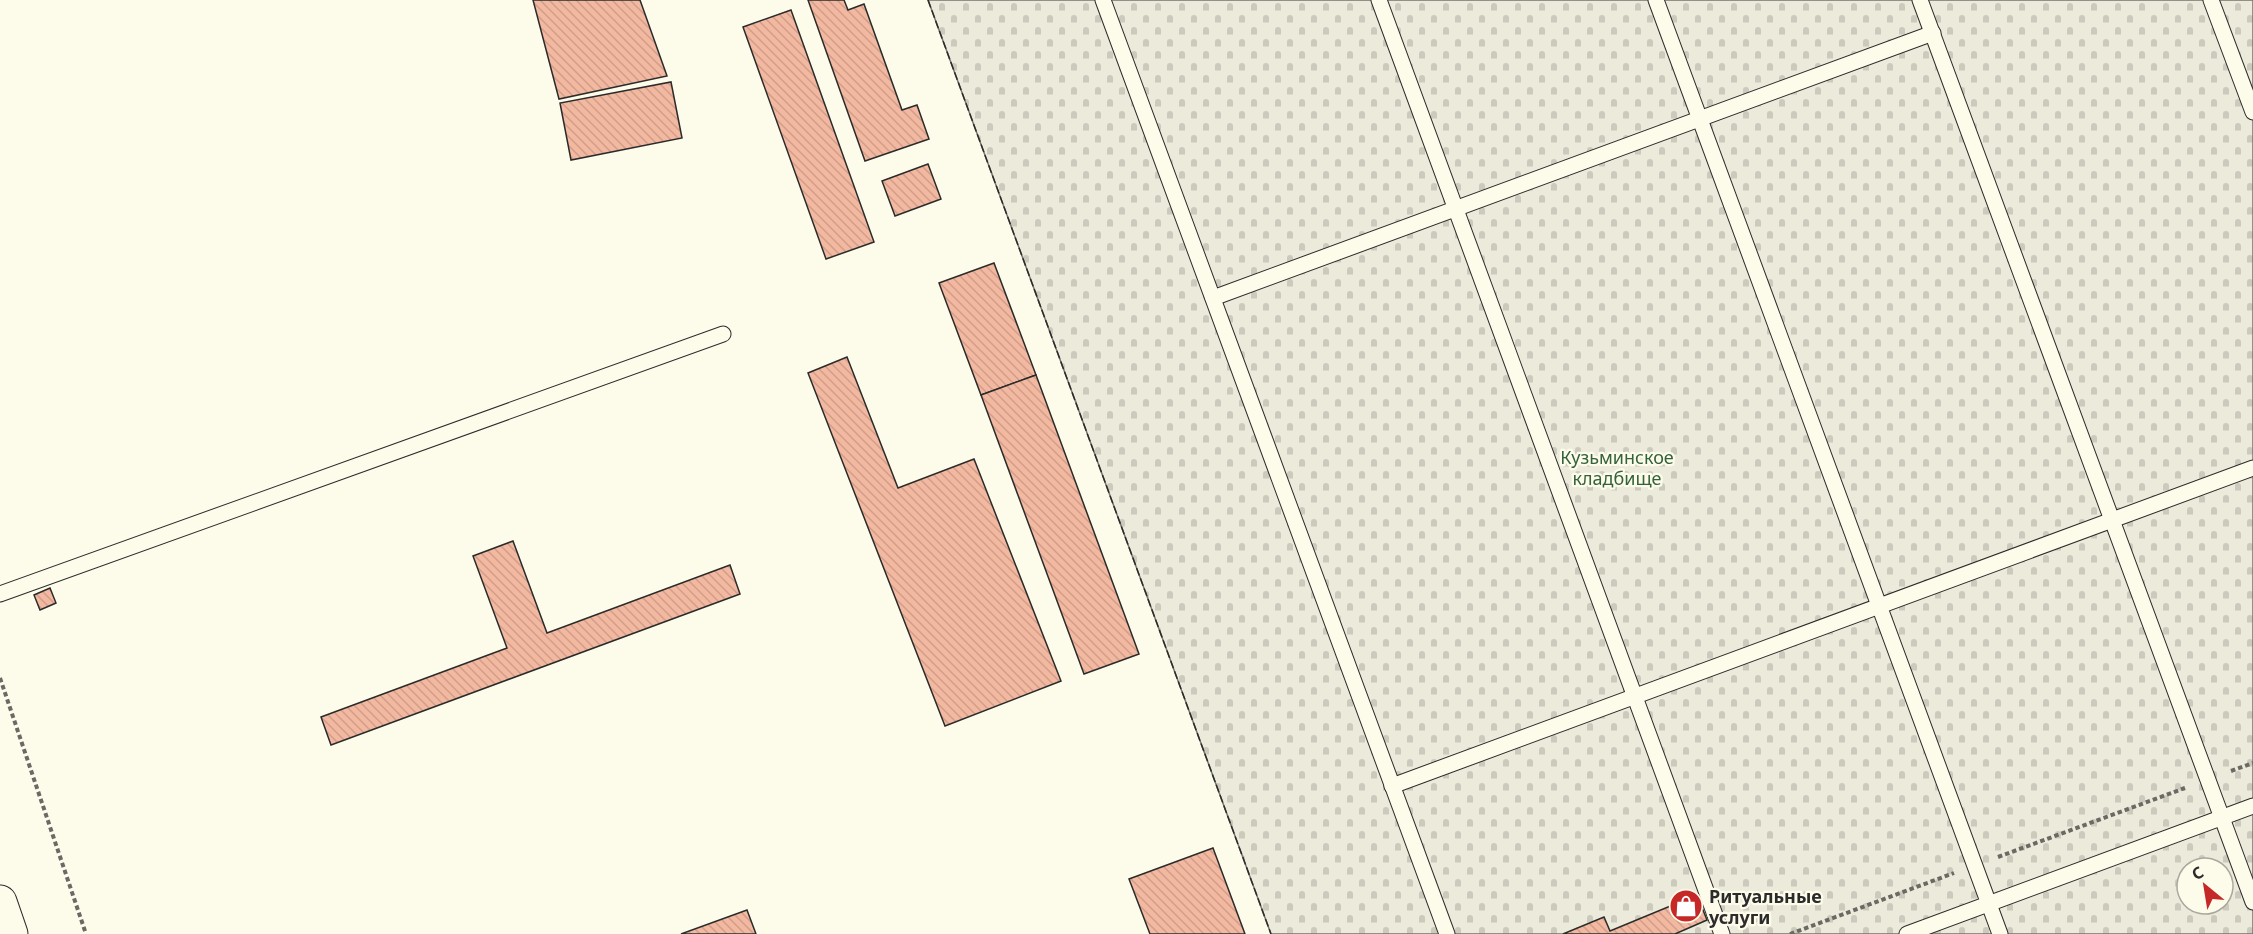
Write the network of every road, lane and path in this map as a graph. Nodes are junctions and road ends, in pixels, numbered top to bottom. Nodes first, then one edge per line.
1 (1103, 0) edge
2 (1379, 0) edge
3 (1656, 0) edge
4 (1920, 0) edge
5 (2211, 0) edge
6 (1933, 33) junction
7 (2253, 112) edge
8 (1700, 118) junction
9 (1456, 209) junction
10 (1213, 298) junction
11 (723, 334) dead end
12 (2253, 468) edge
13 (2112, 520) junction
14 (0, 594) edge
15 (1880, 606) junction
16 (0, 678) edge
17 (1635, 696) junction
18 (2253, 763) edge
19 (2208, 780) junction
20 (1392, 786) junction
21 (2253, 806) edge
22 (2222, 818) junction
23 (1975, 866) junction
24 (0, 902) edge
25 (2253, 902) edge
26 (1989, 904) junction
27 (11, 934) edge
28 (86, 934) edge
29 (1447, 934) edge
30 (1722, 934) edge
31 (1790, 934) edge
32 (1907, 934) edge
33 (2000, 934) edge

1 - 10 lane
2 - 9 lane
3 - 8 lane
4 - 6 lane
5 - 7 lane
6 - 8 lane
6 - 13 lane
8 - 9 lane
8 - 15 lane
9 - 10 lane
9 - 17 lane
10 - 20 lane
11 - 14 lane
12 - 13 lane
13 - 15 lane
13 - 19 lane
15 - 17 lane
15 - 23 lane
16 - 28 path
17 - 20 lane
17 - 30 lane
18 - 19 path
19 - 22 lane
19 - 23 path
20 - 29 lane
21 - 22 lane
22 - 25 lane
22 - 26 lane
23 - 26 lane
23 - 31 path
24 - 27 main road
26 - 32 lane
26 - 33 lane

